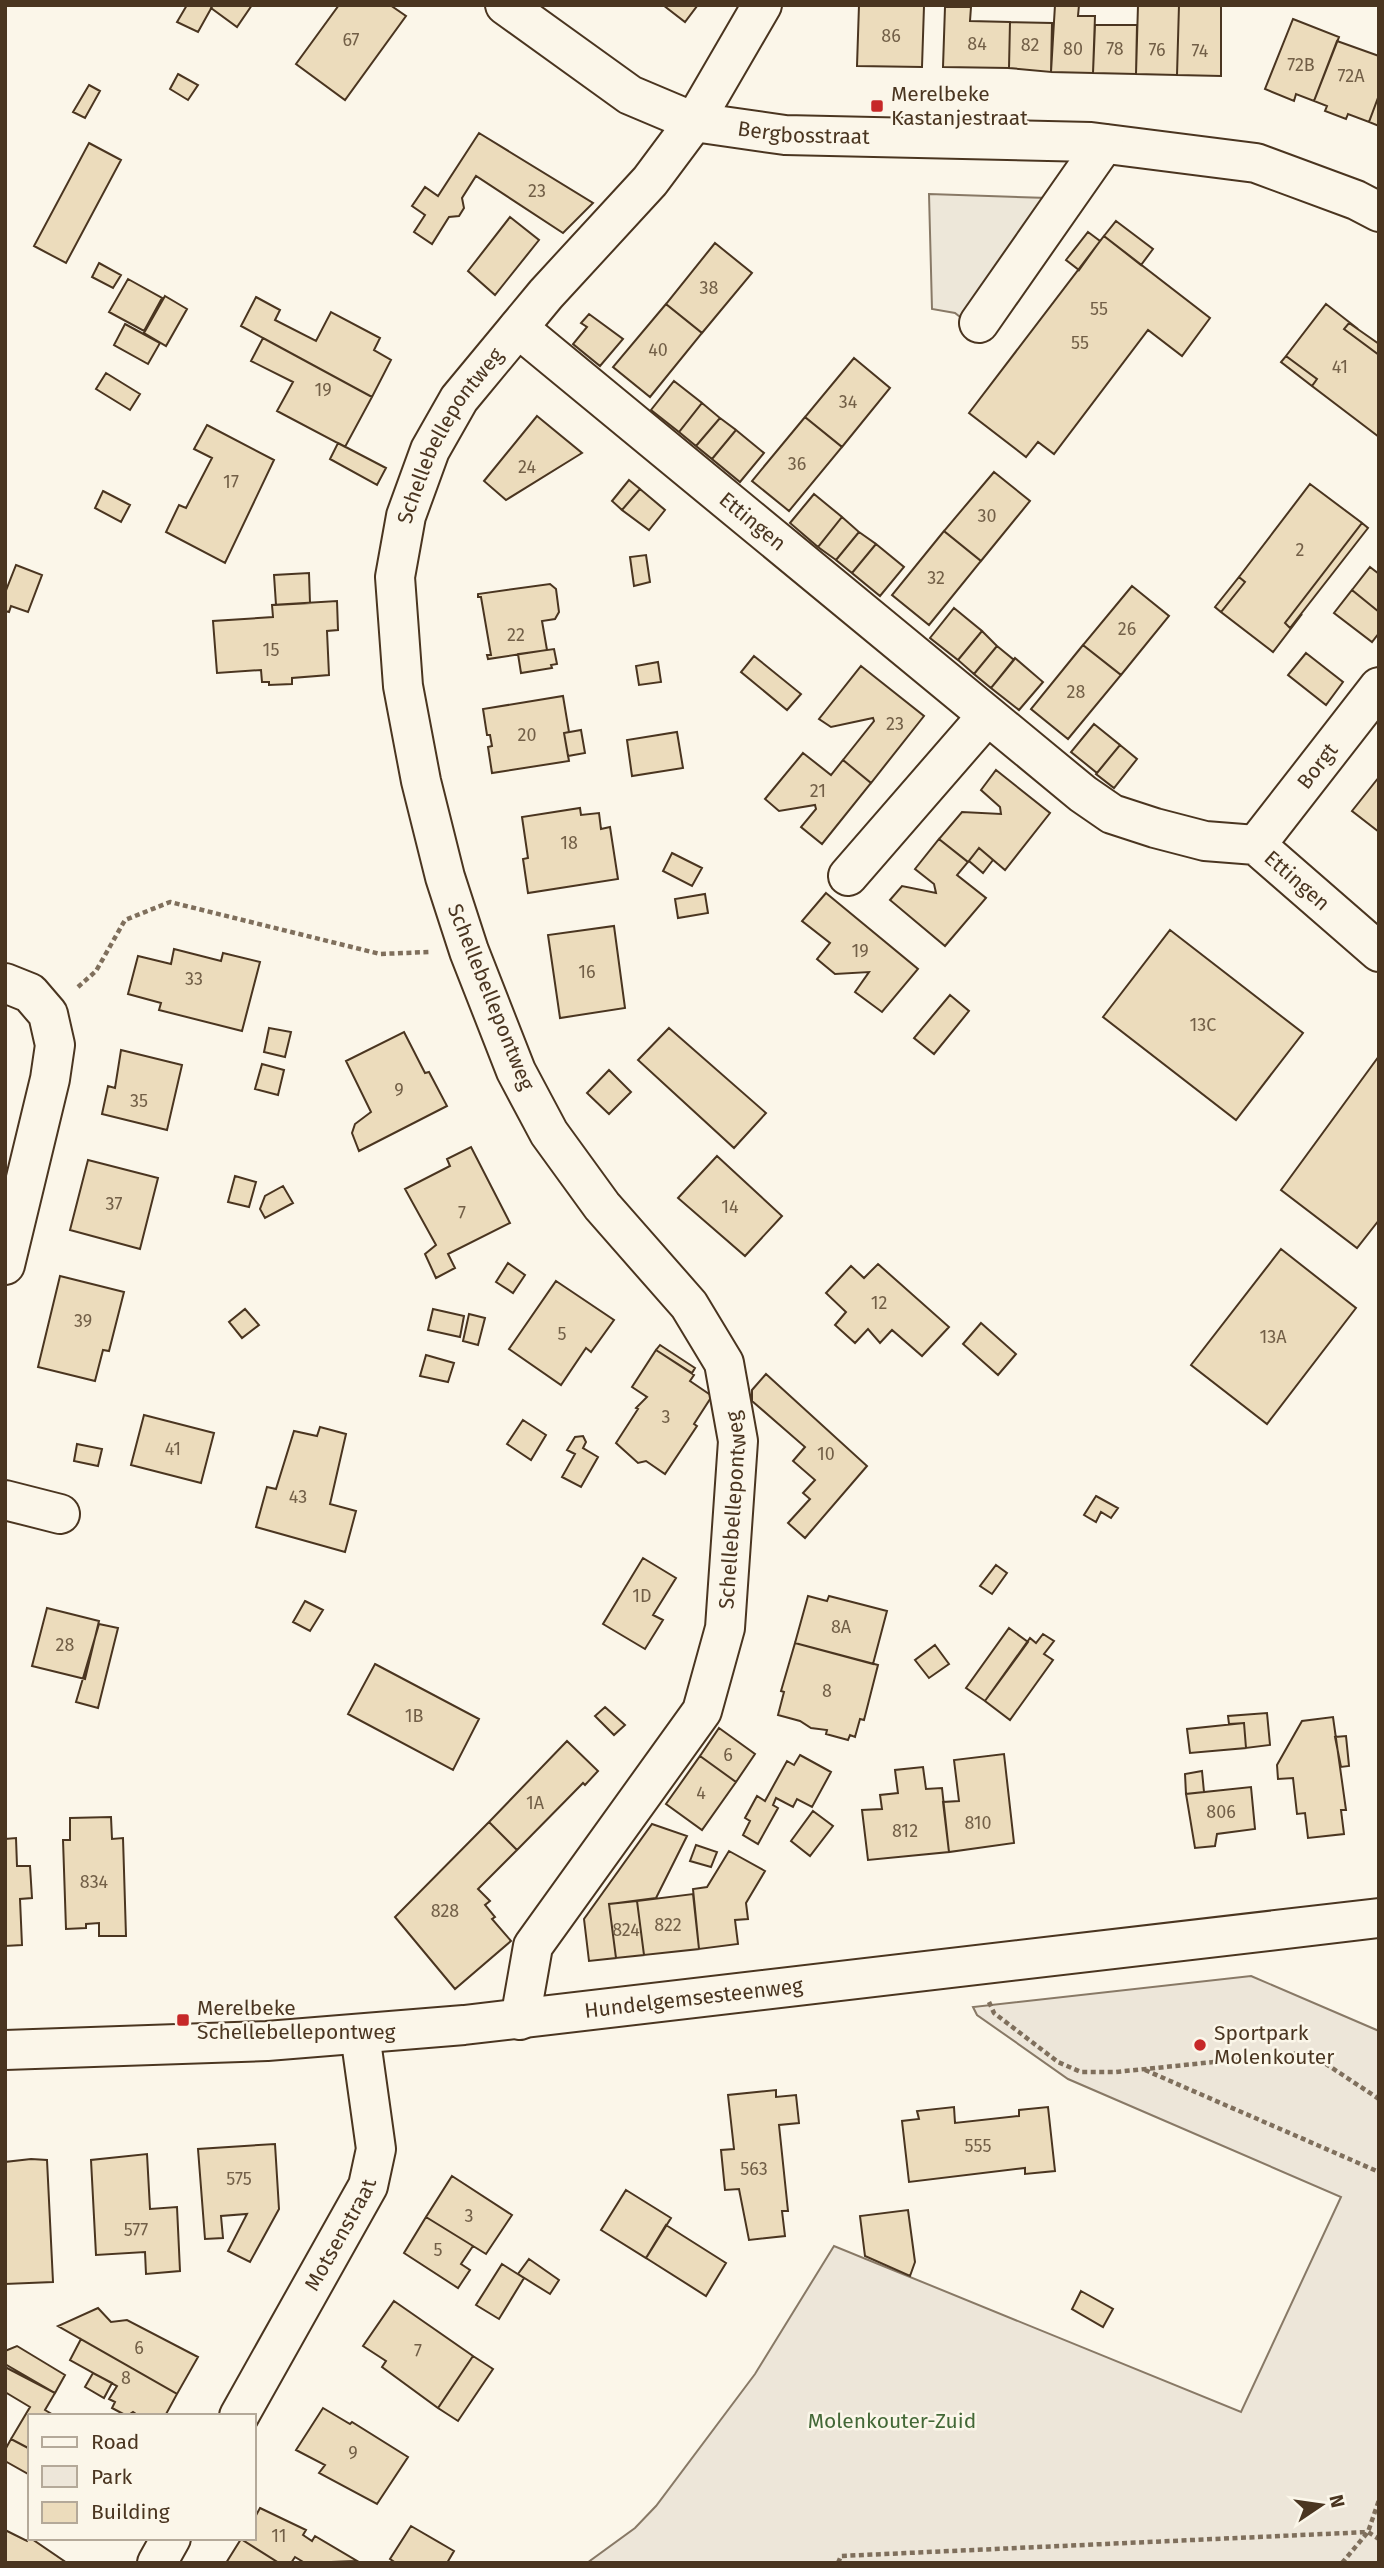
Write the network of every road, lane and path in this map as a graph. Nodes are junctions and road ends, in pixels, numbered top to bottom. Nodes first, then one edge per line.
1 (505, 5) edge
2 (762, 5) edge
3 (694, 122) junction
4 (1104, 144) junction
5 (1379, 212) edge
6 (979, 323) dead end
7 (518, 328) junction
8 (1379, 687) edge
9 (987, 716) junction
10 (1256, 845) junction
11 (848, 876) dead end
12 (469, 951) junction
13 (1379, 952) edge
14 (5, 983) edge
15 (48, 1014) junction
16 (5, 1265) edge
17 (5, 1500) edge
18 (60, 1514) dead end
19 (1379, 1919) edge
20 (977, 1964) junction
21 (520, 2020) junction
22 (359, 2034) junction
23 (5, 2050) edge
24 (1143, 2069) junction
25 (1379, 2099) edge
26 (1379, 2172) edge
27 (240, 2414) edge
28 (1379, 2500) edge
29 (1368, 2532) junction
30 (1379, 2539) edge
31 (170, 2540) edge
32 (157, 2563) edge
33 (838, 2563) edge
34 (1342, 2563) edge

1 - 3 street, Bergbosstraat
2 - 3 street, Schellebellepontweg
3 - 4 street, Bergbosstraat
3 - 7 street, Schellebellepontweg
4 - 5 street, Bergbosstraat
4 - 6 street
7 - 9 street, Ettingen
7 - 12 street, Schellebellepontweg
8 - 10 street, Borgt
9 - 10 street, Ettingen
9 - 11 street
10 - 13 street, Ettingen
12 - 15 path
12 - 21 street, Schellebellepontweg
14 - 15 street
15 - 16 street
17 - 18 street
19 - 20 street, Hundelgemsesteenweg
20 - 21 street, Hundelgemsesteenweg
20 - 24 path
21 - 22 street, Hundelgemsesteenweg
22 - 23 street, Hundelgemsesteenweg
22 - 27 street, Motsenstraat
24 - 25 path
24 - 26 path
28 - 29 path
29 - 30 path
29 - 33 path
29 - 34 path
31 - 32 street

